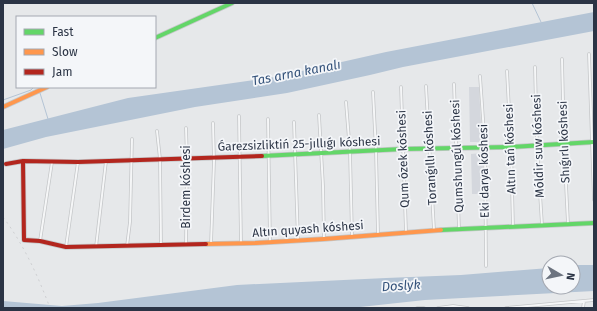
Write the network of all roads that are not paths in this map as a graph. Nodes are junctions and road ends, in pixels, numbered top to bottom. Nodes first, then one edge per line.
1 (232, 3) edge
2 (156, 38) edge
3 (589, 54) dead end
4 (562, 59) dead end
5 (535, 67) dead end
6 (507, 71) dead end
7 (480, 76) dead end
8 (454, 84) dead end
9 (426, 86) dead end
10 (401, 87) dead end
11 (45, 88) edge
12 (373, 92) dead end
13 (346, 102) dead end
14 (3, 107) edge
15 (320, 115) dead end
16 (239, 116) dead end
17 (268, 119) dead end
18 (294, 122) dead end
19 (213, 123) dead end
20 (186, 128) dead end
21 (157, 131) dead end
22 (132, 139) dead end
23 (593, 142) edge
24 (564, 144) junction
25 (537, 146) junction
26 (457, 147) junction
27 (485, 147) junction
28 (511, 147) junction
29 (430, 148) junction
30 (403, 149) junction
31 (376, 151) junction
32 (350, 152) junction
33 (296, 153) junction
34 (321, 153) junction
35 (269, 154) junction
36 (240, 156) junction
37 (214, 158) junction
38 (160, 159) junction
39 (187, 159) junction
40 (132, 160) junction
41 (23, 161) junction
42 (106, 161) junction
43 (52, 162) junction
44 (78, 162) junction
45 (6, 164) dead end
46 (594, 200) edge
47 (594, 223) edge
48 (568, 224) junction
49 (542, 225) junction
50 (512, 227) junction
51 (485, 228) junction
52 (459, 229) junction
53 (434, 230) junction
54 (406, 232) junction
55 (378, 234) junction
56 (352, 236) junction
57 (324, 239) junction
58 (40, 241) junction
59 (298, 241) junction
60 (270, 242) junction
61 (241, 243) junction
62 (211, 244) junction
63 (186, 245) junction
64 (127, 246) junction
65 (161, 246) junction
66 (66, 247) junction
67 (96, 247) junction
68 (486, 266) dead end
69 (594, 300) edge
70 (584, 301) junction
71 (541, 304) junction
72 (453, 307) edge
73 (417, 308) edge
74 (424, 308) edge
75 (438, 308) edge
76 (468, 308) edge
77 (506, 308) edge
78 (541, 308) edge
79 (583, 308) edge

1 - 2 street
3 - 23 street
4 - 24 street, Shıǵırlı kóshesi
5 - 25 street, Móldir suw kóshesi
6 - 28 street, Altın tań kóshesi
7 - 27 street, Eki darya kóshesi
8 - 26 street, Qumshungúl kóshesi
9 - 29 street, Toranǵıllı kóshesi
10 - 30 street, Qum ózek kóshesi
11 - 14 street
12 - 31 street
13 - 32 street
15 - 34 street
16 - 36 street
17 - 35 street
18 - 33 street
19 - 37 street
20 - 39 street, Birdem kóshesi
21 - 38 street
22 - 40 street
23 - 24 street, Ǵarezsizliktiń 25-jıllıǵı kóshesi
23 - 46 street
24 - 25 street, Ǵarezsizliktiń 25-jıllıǵı kóshesi
24 - 48 street, Shıǵırlı kóshesi
25 - 28 street, Ǵarezsizliktiń 25-jıllıǵı kóshesi
25 - 49 street, Móldir suw kóshesi
26 - 27 street, Ǵarezsizliktiń 25-jıllıǵı kóshesi
26 - 29 street, Ǵarezsizliktiń 25-jıllıǵı kóshesi
26 - 52 street, Qumshungúl kóshesi
27 - 28 street, Ǵarezsizliktiń 25-jıllıǵı kóshesi
27 - 51 street, Eki darya kóshesi
28 - 50 street, Altın tań kóshesi
29 - 30 street, Ǵarezsizliktiń 25-jıllıǵı kóshesi
29 - 53 street, Toranǵıllı kóshesi
30 - 31 street, Ǵarezsizliktiń 25-jıllıǵı kóshesi
30 - 54 street, Qum ózek kóshesi
31 - 32 street, Ǵarezsizliktiń 25-jıllıǵı kóshesi
31 - 55 street
32 - 34 street, Ǵarezsizliktiń 25-jıllıǵı kóshesi
32 - 56 street
33 - 34 street, Ǵarezsizliktiń 25-jıllıǵı kóshesi
33 - 35 street, Ǵarezsizliktiń 25-jıllıǵı kóshesi
33 - 59 street
34 - 57 street
35 - 36 street, Ǵarezsizliktiń 25-jıllıǵı kóshesi
35 - 60 street
36 - 37 street, Ǵarezsizliktiń 25-jıllıǵı kóshesi
36 - 61 street
37 - 39 street, Ǵarezsizliktiń 25-jıllıǵı kóshesi
37 - 62 street
38 - 39 street, Ǵarezsizliktiń 25-jıllıǵı kóshesi
38 - 40 street, Ǵarezsizliktiń 25-jıllıǵı kóshesi
38 - 65 street
39 - 63 street, Birdem kóshesi
40 - 42 street, Ǵarezsizliktiń 25-jıllıǵı kóshesi
40 - 64 street
41 - 43 street, Ǵarezsizliktiń 25-jıllıǵı kóshesi
41 - 45 street, Ǵarezsizliktiń 25-jıllıǵı kóshesi
41 - 58 street, Altın quyash kóshesi
42 - 44 street, Ǵarezsizliktiń 25-jıllıǵı kóshesi
42 - 67 street
43 - 44 street, Ǵarezsizliktiń 25-jıllıǵı kóshesi
43 - 58 street
44 - 66 street
47 - 48 street, Altın quyash kóshesi
48 - 49 street, Altın quyash kóshesi
49 - 50 street, Altın quyash kóshesi
50 - 51 street, Altın quyash kóshesi
51 - 52 street, Altın quyash kóshesi
51 - 68 street, Eki darya kóshesi
52 - 53 street, Altın quyash kóshesi
53 - 54 street, Altın quyash kóshesi
54 - 55 street, Altın quyash kóshesi
55 - 56 street, Altın quyash kóshesi
56 - 57 street, Altın quyash kóshesi
57 - 59 street, Altın quyash kóshesi
58 - 66 street, Altın quyash kóshesi
59 - 60 street, Altın quyash kóshesi
60 - 61 street, Altın quyash kóshesi
61 - 62 street, Altın quyash kóshesi
62 - 63 street, Altın quyash kóshesi
63 - 65 street, Altın quyash kóshesi
64 - 65 street, Altın quyash kóshesi
64 - 67 street, Altın quyash kóshesi
66 - 67 street, Altın quyash kóshesi
69 - 70 street
70 - 71 street
70 - 79 street
71 - 77 street
71 - 78 street
72 - 75 street
72 - 76 street
73 - 74 street

